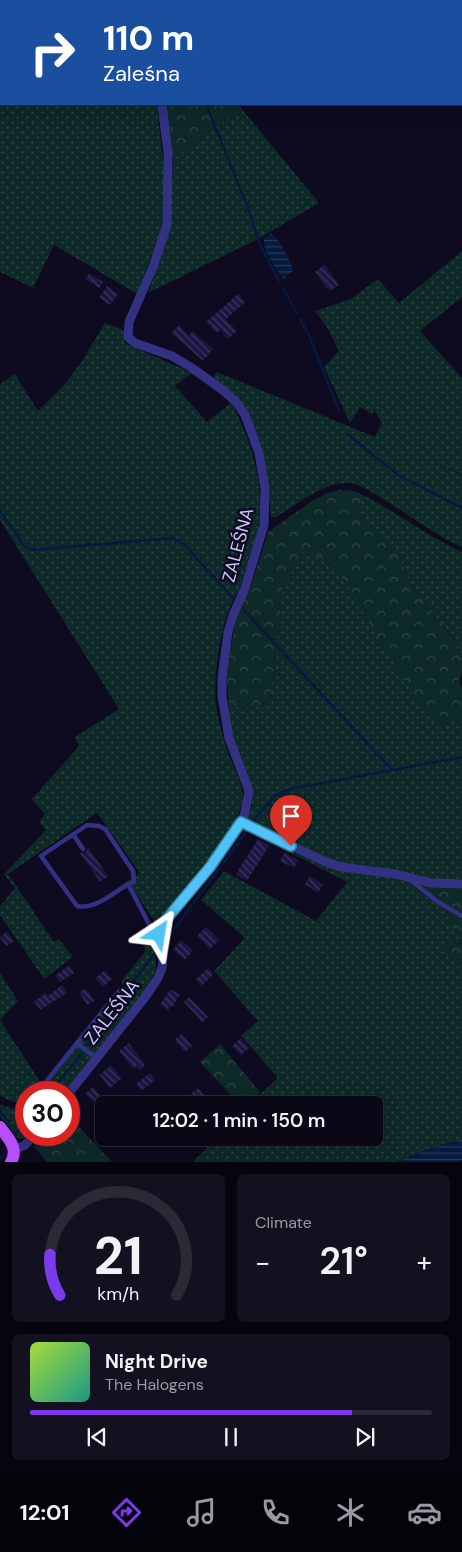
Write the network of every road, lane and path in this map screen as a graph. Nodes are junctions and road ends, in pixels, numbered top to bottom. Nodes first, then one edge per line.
1 (162, 105) edge
2 (241, 822) junction
3 (73, 834) junction
4 (83, 849) dead end
5 (408, 877) junction
6 (128, 884) junction
7 (462, 884) edge
8 (462, 916) edge
9 (159, 934) junction
10 (121, 989) dead end
11 (77, 1043) junction
12 (97, 1059) junction
13 (47, 1081) edge
14 (79, 1081) edge
15 (0, 1127) edge
16 (24, 1146) edge
17 (12, 1156) edge

1 - 2 street, ZALEŚNA
2 - 5 street
2 - 9 street, ZALEŚNA
3 - 4 lane
3 - 6 lane
3 - 6 lane
5 - 7 street
5 - 8 lane
6 - 9 lane
9 - 12 street, ZALEŚNA
10 - 11 lane
11 - 12 lane
11 - 13 lane
12 - 14 street, ZALEŚNA
15 - 17 main road
16 - 17 street

